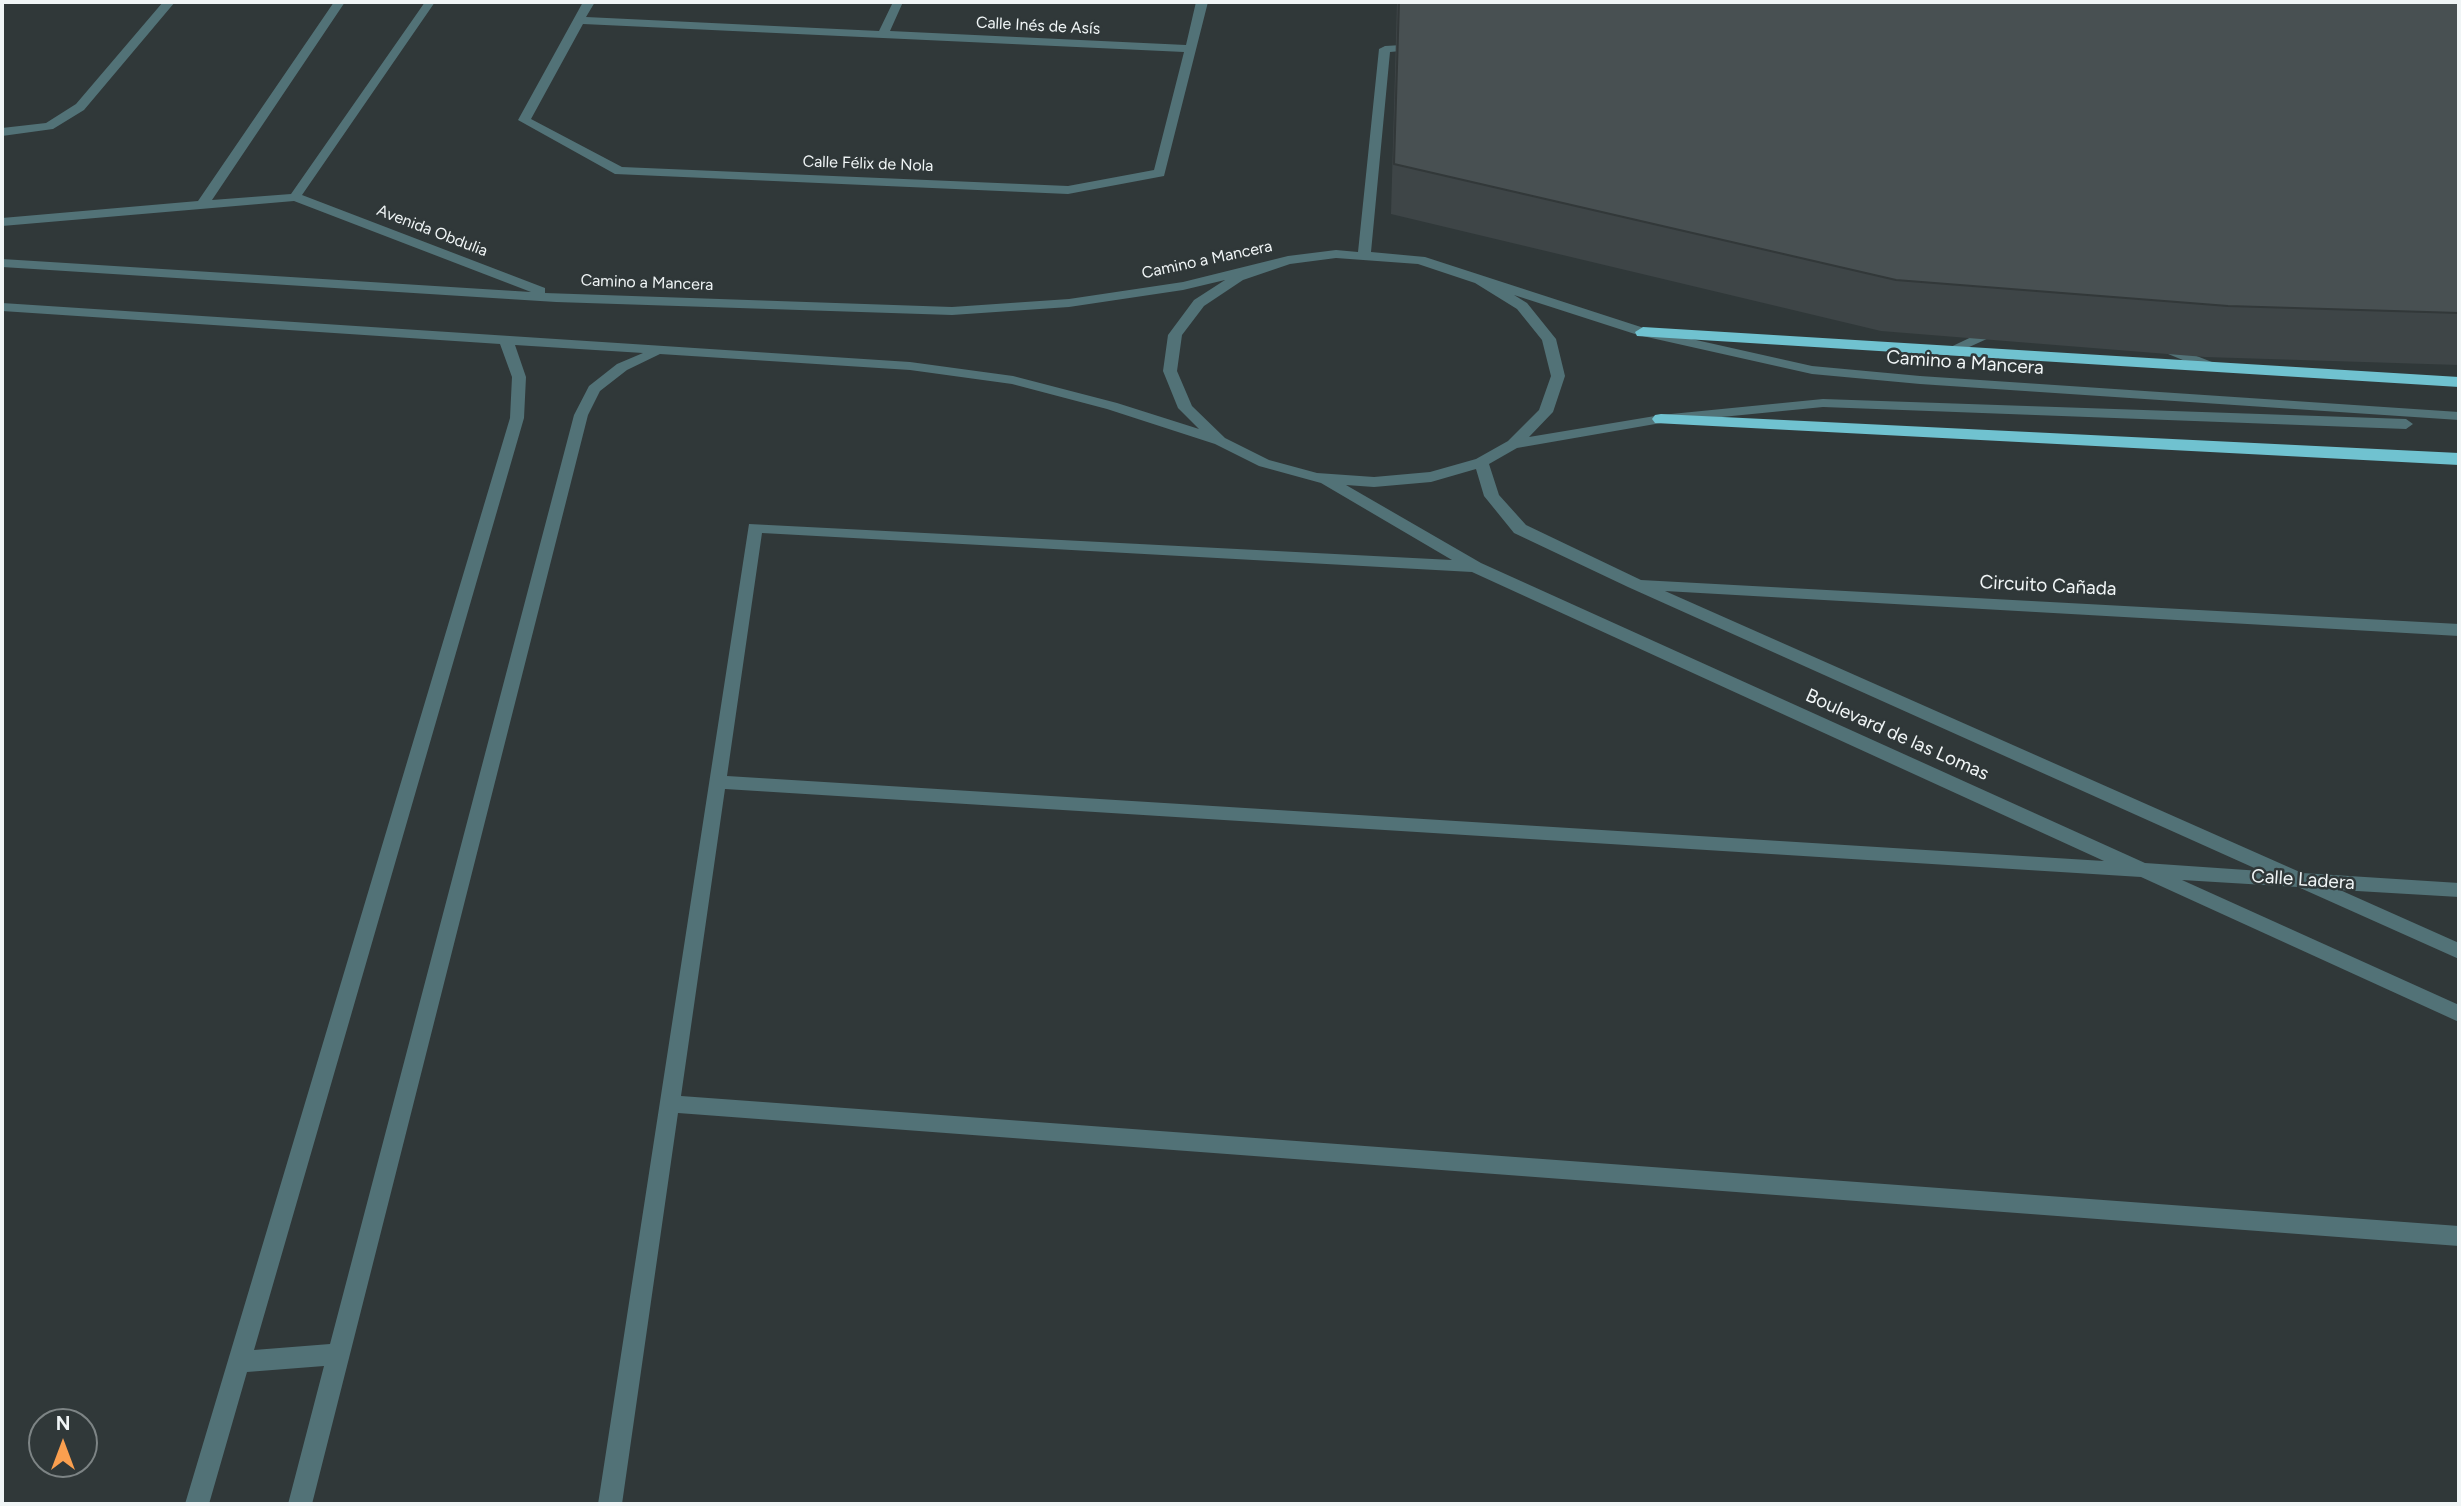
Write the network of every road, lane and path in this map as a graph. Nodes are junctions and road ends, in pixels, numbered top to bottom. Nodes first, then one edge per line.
1 (169, 2) edge
2 (339, 2) edge
3 (430, 2) edge
4 (589, 2) edge
5 (898, 2) edge
6 (1202, 2) edge
7 (578, 20) junction
8 (883, 35) junction
9 (1432, 47) edge
10 (1190, 49) junction
11 (2, 132) edge
12 (295, 197) junction
13 (202, 205) junction
14 (2, 222) edge
15 (1364, 254) junction
16 (1288, 260) junction
17 (2, 263) edge
18 (1480, 280) junction
19 (556, 298) junction
20 (2, 307) edge
21 (2006, 325) edge
22 (1643, 332) junction
23 (506, 340) junction
24 (2152, 342) edge
25 (659, 351) junction
26 (1949, 351) junction
27 (2212, 367) junction
28 (2459, 382) edge
29 (2459, 416) edge
30 (1661, 419) junction
31 (2459, 426) edge
32 (1220, 441) junction
33 (1513, 444) junction
34 (2459, 459) edge
35 (1481, 462) junction
36 (1325, 479) junction
37 (1475, 567) junction
38 (1634, 583) junction
39 (2459, 630) edge
40 (717, 782) junction
41 (2146, 870) junction
42 (2301, 880) junction
43 (2459, 890) edge
44 (2459, 951) edge
45 (2459, 1014) edge
46 (670, 1104) junction
47 (2459, 1236) edge
48 (339, 1354) junction
49 (239, 1362) junction
50 (197, 1504) edge
51 (300, 1504) edge
52 (610, 1504) edge

1 - 11 street
2 - 13 street
3 - 12 street
4 - 7 street
5 - 8 street
6 - 10 street, Calle Félix de Nola
7 - 8 street, Calle Inés de Asís
7 - 10 street, Calle Félix de Nola
8 - 10 street, Calle Inés de Asís
9 - 15 street
12 - 13 street, Avenida Obdulia
12 - 19 street, Avenida Obdulia
13 - 14 street, Avenida Obdulia
15 - 16 street
15 - 18 street
16 - 19 street, Camino a Mancera
16 - 32 street
17 - 19 street, Camino a Mancera
18 - 22 street, Camino a Mancera
18 - 33 street
20 - 23 street
21 - 26 street
22 - 26 highway
22 - 29 street, Camino a Mancera
23 - 25 street
23 - 49 street
24 - 27 street
25 - 32 street
25 - 48 street
26 - 27 highway
27 - 28 highway
30 - 31 street
30 - 33 street
30 - 34 highway
32 - 36 street
33 - 35 street
35 - 36 street
35 - 38 street, Boulevard de las Lomas
36 - 37 street, Boulevard de las Lomas
37 - 40 street
37 - 41 street, Boulevard de las Lomas
38 - 39 street, Circuito Cañada
38 - 42 street, Boulevard de las Lomas
40 - 41 street, Calle Ladera
40 - 46 street
41 - 42 street, Calle Ladera
41 - 45 street, Boulevard de las Lomas
42 - 43 street, Calle Ladera
42 - 44 street, Boulevard de las Lomas
46 - 47 street
46 - 52 street
48 - 49 street
48 - 51 street
49 - 50 street

